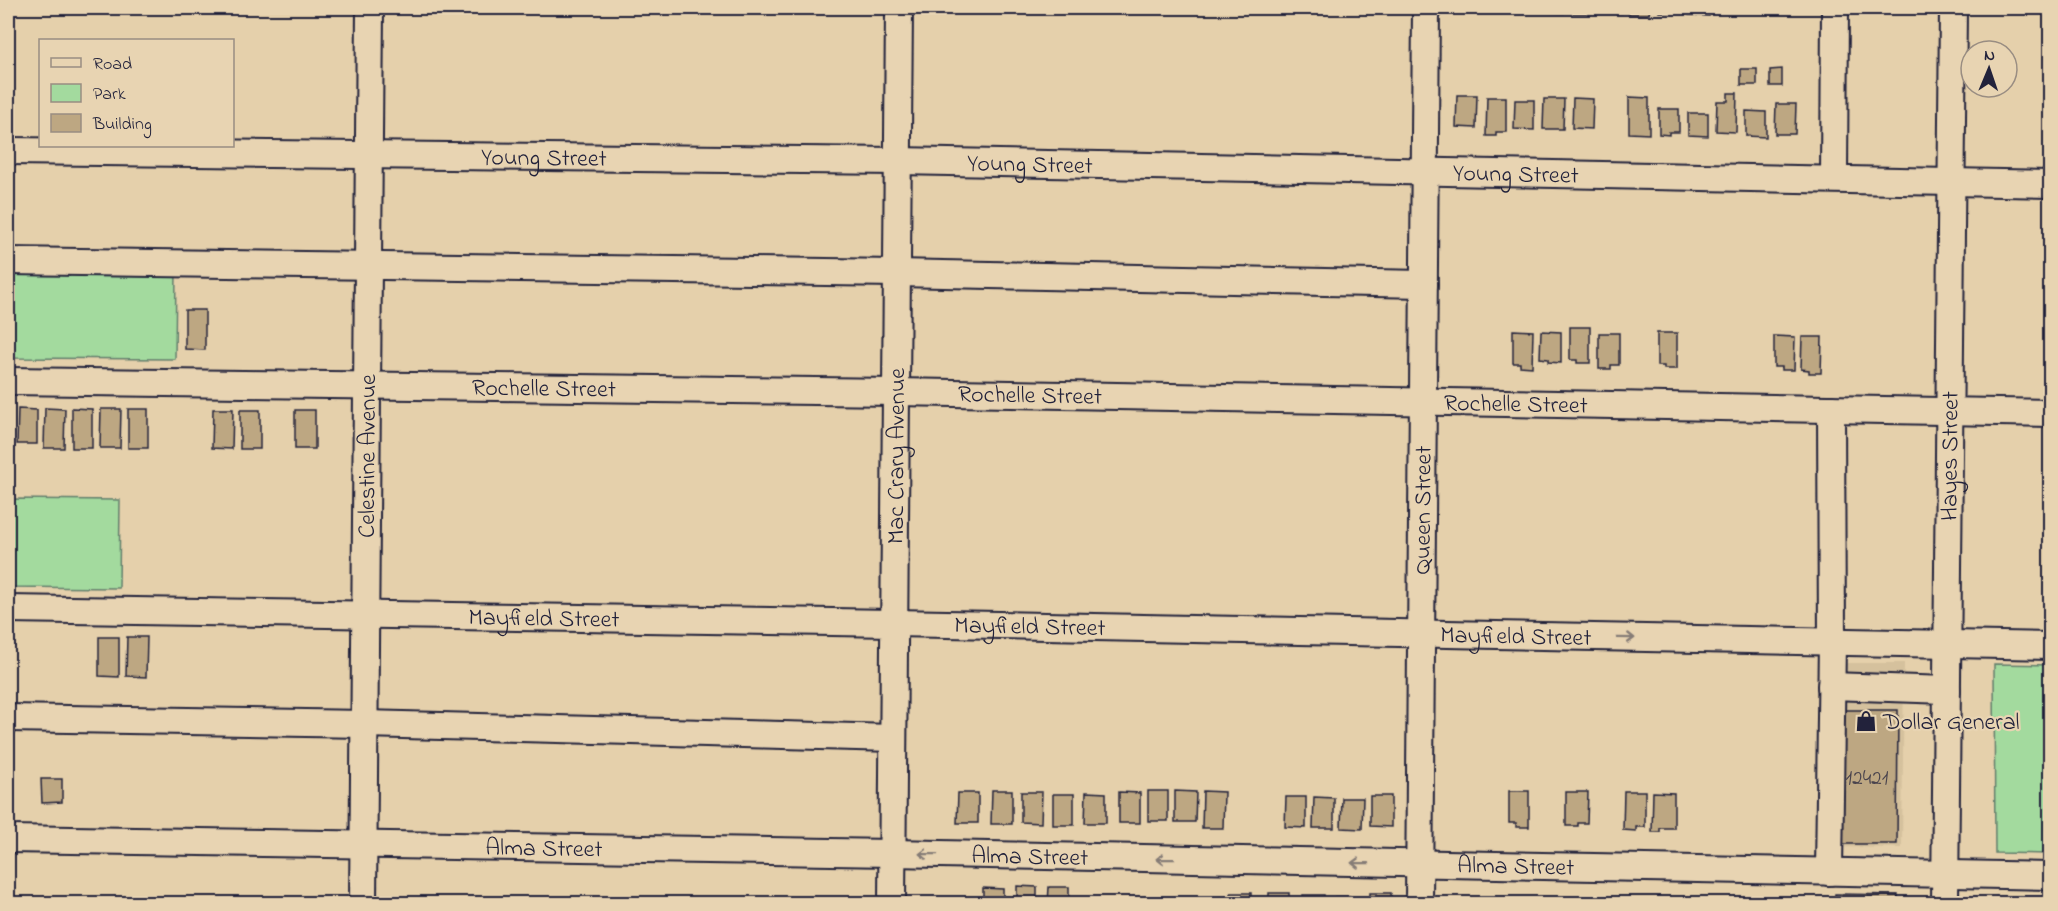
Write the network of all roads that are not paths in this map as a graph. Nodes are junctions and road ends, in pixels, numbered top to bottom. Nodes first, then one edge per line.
1 (370, 8) edge
2 (899, 8) edge
3 (1426, 8) edge
4 (1835, 8) edge
5 (1953, 8) edge
6 (8, 151) edge
7 (369, 155) junction
8 (898, 161) junction
9 (1425, 171) junction
10 (1834, 179) junction
11 (1951, 182) junction
12 (2050, 184) edge
13 (8, 261) edge
14 (368, 266) junction
15 (897, 273) junction
16 (1424, 284) junction
17 (8, 381) edge
18 (367, 384) junction
19 (896, 392) junction
20 (1423, 402) junction
21 (1831, 409) junction
22 (1949, 411) junction
23 (2050, 413) edge
24 (8, 609) edge
25 (365, 614) junction
26 (894, 623) junction
27 (1420, 634) junction
28 (1832, 641) junction
29 (1947, 644) junction
30 (2050, 646) edge
31 (1831, 686) junction
32 (1947, 690) junction
33 (8, 718) edge
34 (365, 724) junction
35 (893, 738) junction
36 (8, 839) edge
37 (364, 844) junction
38 (892, 853) junction
39 (1419, 864) junction
40 (1829, 872) junction
41 (1945, 874) junction
42 (2050, 876) edge
43 (363, 903) edge
44 (892, 903) edge
45 (1419, 903) edge
46 (1945, 903) edge

1 - 7 street, Celestine Avenue
2 - 8 street, Mac Crary Avenue
3 - 9 street, Queen Street
4 - 10 street
5 - 11 street, Hayes Street
6 - 7 street, Young Street
7 - 8 street, Young Street
7 - 14 street, Celestine Avenue
8 - 9 street, Young Street
8 - 15 street, Mac Crary Avenue
9 - 10 street, Young Street
9 - 16 street, Queen Street
10 - 11 street, Young Street
11 - 12 street, Young Street
11 - 22 street, Hayes Street
13 - 14 street
14 - 15 street
14 - 18 street, Celestine Avenue
15 - 16 street
15 - 19 street, Mac Crary Avenue
16 - 20 street, Queen Street
17 - 18 street, Rochelle Street
18 - 19 street, Rochelle Street
18 - 25 street, Celestine Avenue
19 - 20 street, Rochelle Street
19 - 26 street, Mac Crary Avenue
20 - 21 street, Rochelle Street
20 - 27 street, Queen Street
21 - 22 street, Rochelle Street
21 - 28 street
22 - 23 street, Rochelle Street
22 - 29 street, Hayes Street
24 - 25 street, Mayfield Street
25 - 26 street, Mayfield Street
25 - 34 street, Celestine Avenue
26 - 27 street, Mayfield Street
26 - 35 street, Mac Crary Avenue
27 -> 28 street, Mayfield Street
27 - 39 street, Queen Street
28 - 29 street, Mayfield Street
28 - 31 street
29 - 30 street, Mayfield Street
29 - 32 street, Hayes Street
31 - 32 street
31 - 40 street
32 - 41 street, Hayes Street
33 - 34 street
34 - 35 street
34 - 37 street, Celestine Avenue
35 - 38 street, Mac Crary Avenue
36 - 37 street, Alma Street
37 - 38 street, Alma Street
37 - 43 street, Celestine Avenue
39 -> 38 street, Alma Street
38 - 44 street, Mac Crary Avenue
39 - 40 street, Alma Street
39 - 45 street, Queen Street
40 - 41 street, Alma Street
41 - 42 street, Alma Street
41 - 46 street, Hayes Street

